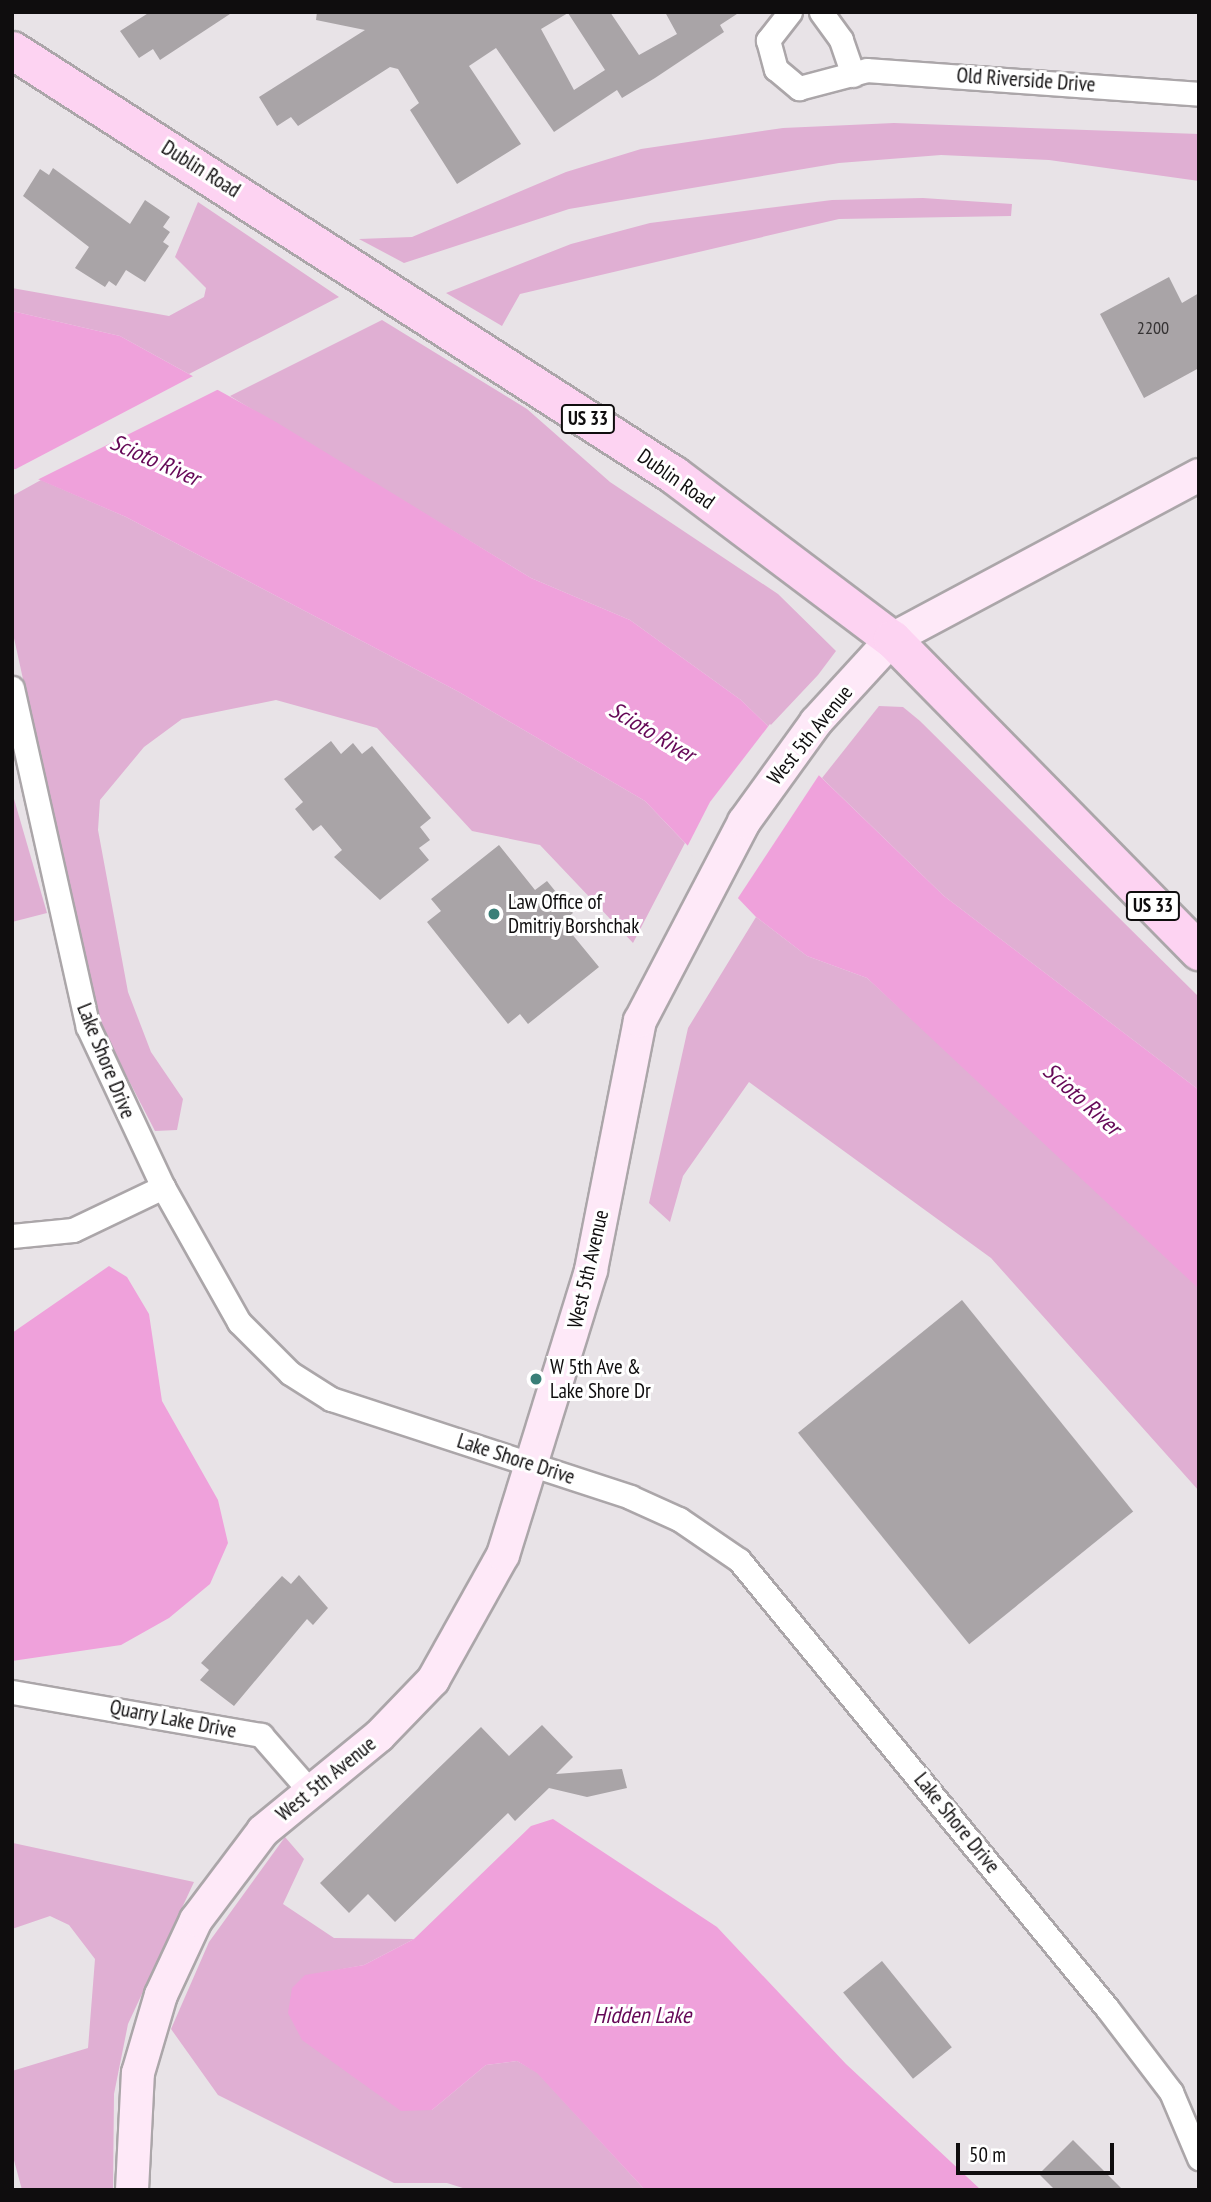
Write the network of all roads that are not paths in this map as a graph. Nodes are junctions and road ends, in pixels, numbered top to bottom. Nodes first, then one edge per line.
1 (790, 12) edge
2 (821, 12) edge
3 (12, 50) edge
4 (853, 75) junction
5 (1199, 94) edge
6 (1199, 475) edge
7 (892, 639) junction
8 (12, 688) edge
9 (18, 743) edge
10 (1199, 951) edge
11 (163, 1187) junction
12 (12, 1236) edge
13 (535, 1465) junction
14 (12, 1692) edge
15 (309, 1790) junction
16 (1197, 2154) edge
17 (132, 2190) edge

1 - 4 street, Old Riverside Drive
2 - 4 street
3 - 7 main road, Dublin Road / US 33
4 - 5 street, Old Riverside Drive
6 - 7 main road, West 5th Avenue
7 - 10 main road, Dublin Road / US 33
7 - 13 main road, West 5th Avenue
8 - 9 street, Lake Shore Drive
9 - 11 street, Lake Shore Drive
11 - 12 street
11 - 13 street, Lake Shore Drive
13 - 15 main road, West 5th Avenue
13 - 16 street, Lake Shore Drive
14 - 15 street, Quarry Lake Drive
15 - 17 main road, West 5th Avenue

